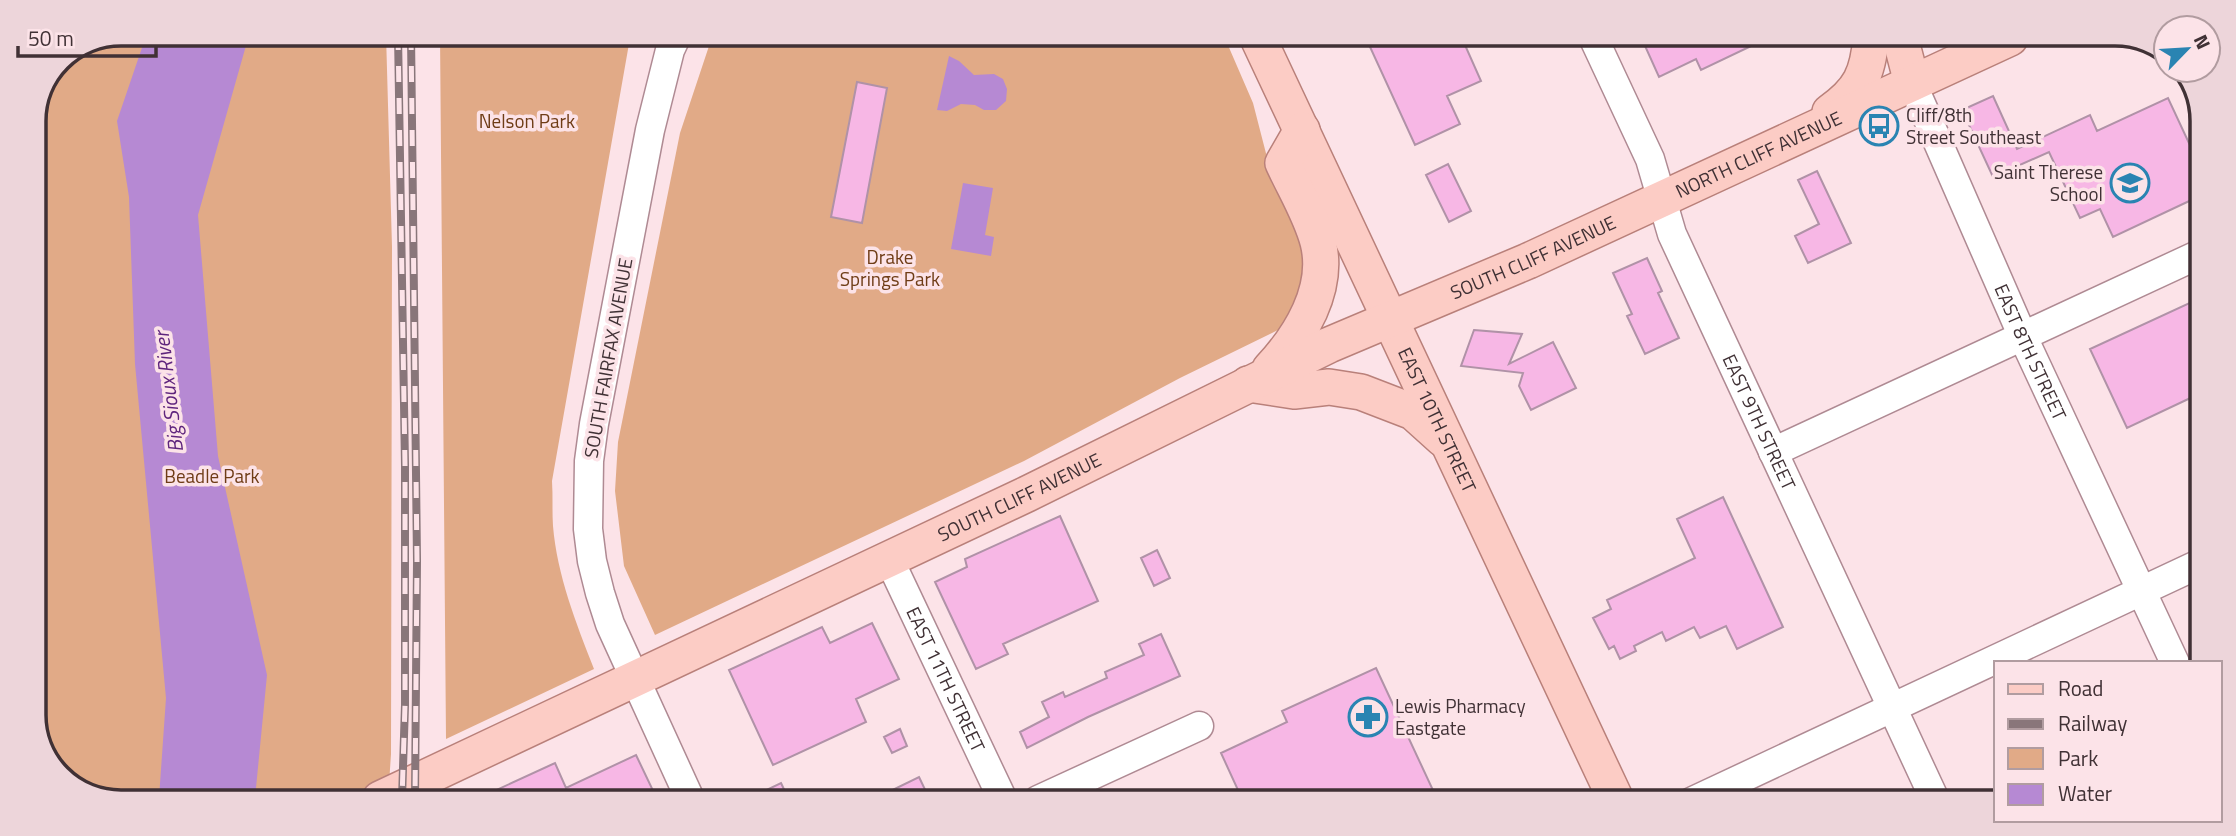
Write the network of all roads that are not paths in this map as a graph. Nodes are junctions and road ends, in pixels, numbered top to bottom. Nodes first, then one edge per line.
1 (672, 46) edge
2 (1263, 46) edge
3 (1597, 46) edge
4 (1870, 46) edge
5 (1902, 46) edge
6 (1993, 46) edge
7 (1912, 83) junction
8 (1302, 130) junction
9 (1796, 137) junction
10 (1661, 199) junction
11 (2190, 259) edge
12 (1391, 317) junction
13 (2023, 337) junction
14 (1257, 380) junction
15 (1451, 447) junction
16 (1773, 452) junction
17 (889, 559) junction
18 (2190, 568) edge
19 (2141, 591) junction
20 (2174, 661) edge
21 (635, 680) junction
22 (1892, 708) junction
23 (1199, 726) dead end
24 (399, 790) edge
25 (686, 790) edge
26 (998, 790) edge
27 (1060, 790) edge
28 (1611, 790) edge
29 (1716, 790) edge
30 (1930, 790) edge

1 - 21 street, SOUTH FAIRFAX AVENUE
2 - 8 main road, EAST 10TH STREET
3 - 10 street, EAST 9TH STREET
4 - 9 main road
5 - 7 main road, EAST 8TH STREET
6 - 7 main road, NORTH CLIFF AVENUE
7 - 9 main road, NORTH CLIFF AVENUE
7 - 13 street, EAST 8TH STREET
8 - 12 main road, EAST 10TH STREET
8 - 14 main road
9 - 10 main road, NORTH CLIFF AVENUE
10 - 12 main road, SOUTH CLIFF AVENUE
10 - 16 street, EAST 9TH STREET
11 - 13 street
12 - 14 main road, SOUTH CLIFF AVENUE
12 - 15 main road, EAST 10TH STREET
13 - 16 street
13 - 19 street, EAST 8TH STREET
14 - 15 main road
14 - 17 main road, SOUTH CLIFF AVENUE
15 - 28 main road, EAST 10TH STREET
16 - 22 street, EAST 9TH STREET
17 - 21 main road, SOUTH CLIFF AVENUE
17 - 26 street, EAST 11TH STREET
18 - 19 street
19 - 20 street, EAST 8TH STREET
19 - 22 street
21 - 24 main road, SOUTH CLIFF AVENUE
21 - 25 street, SOUTH FAIRFAX AVENUE
22 - 29 street
22 - 30 street, EAST 9TH STREET
23 - 27 street

